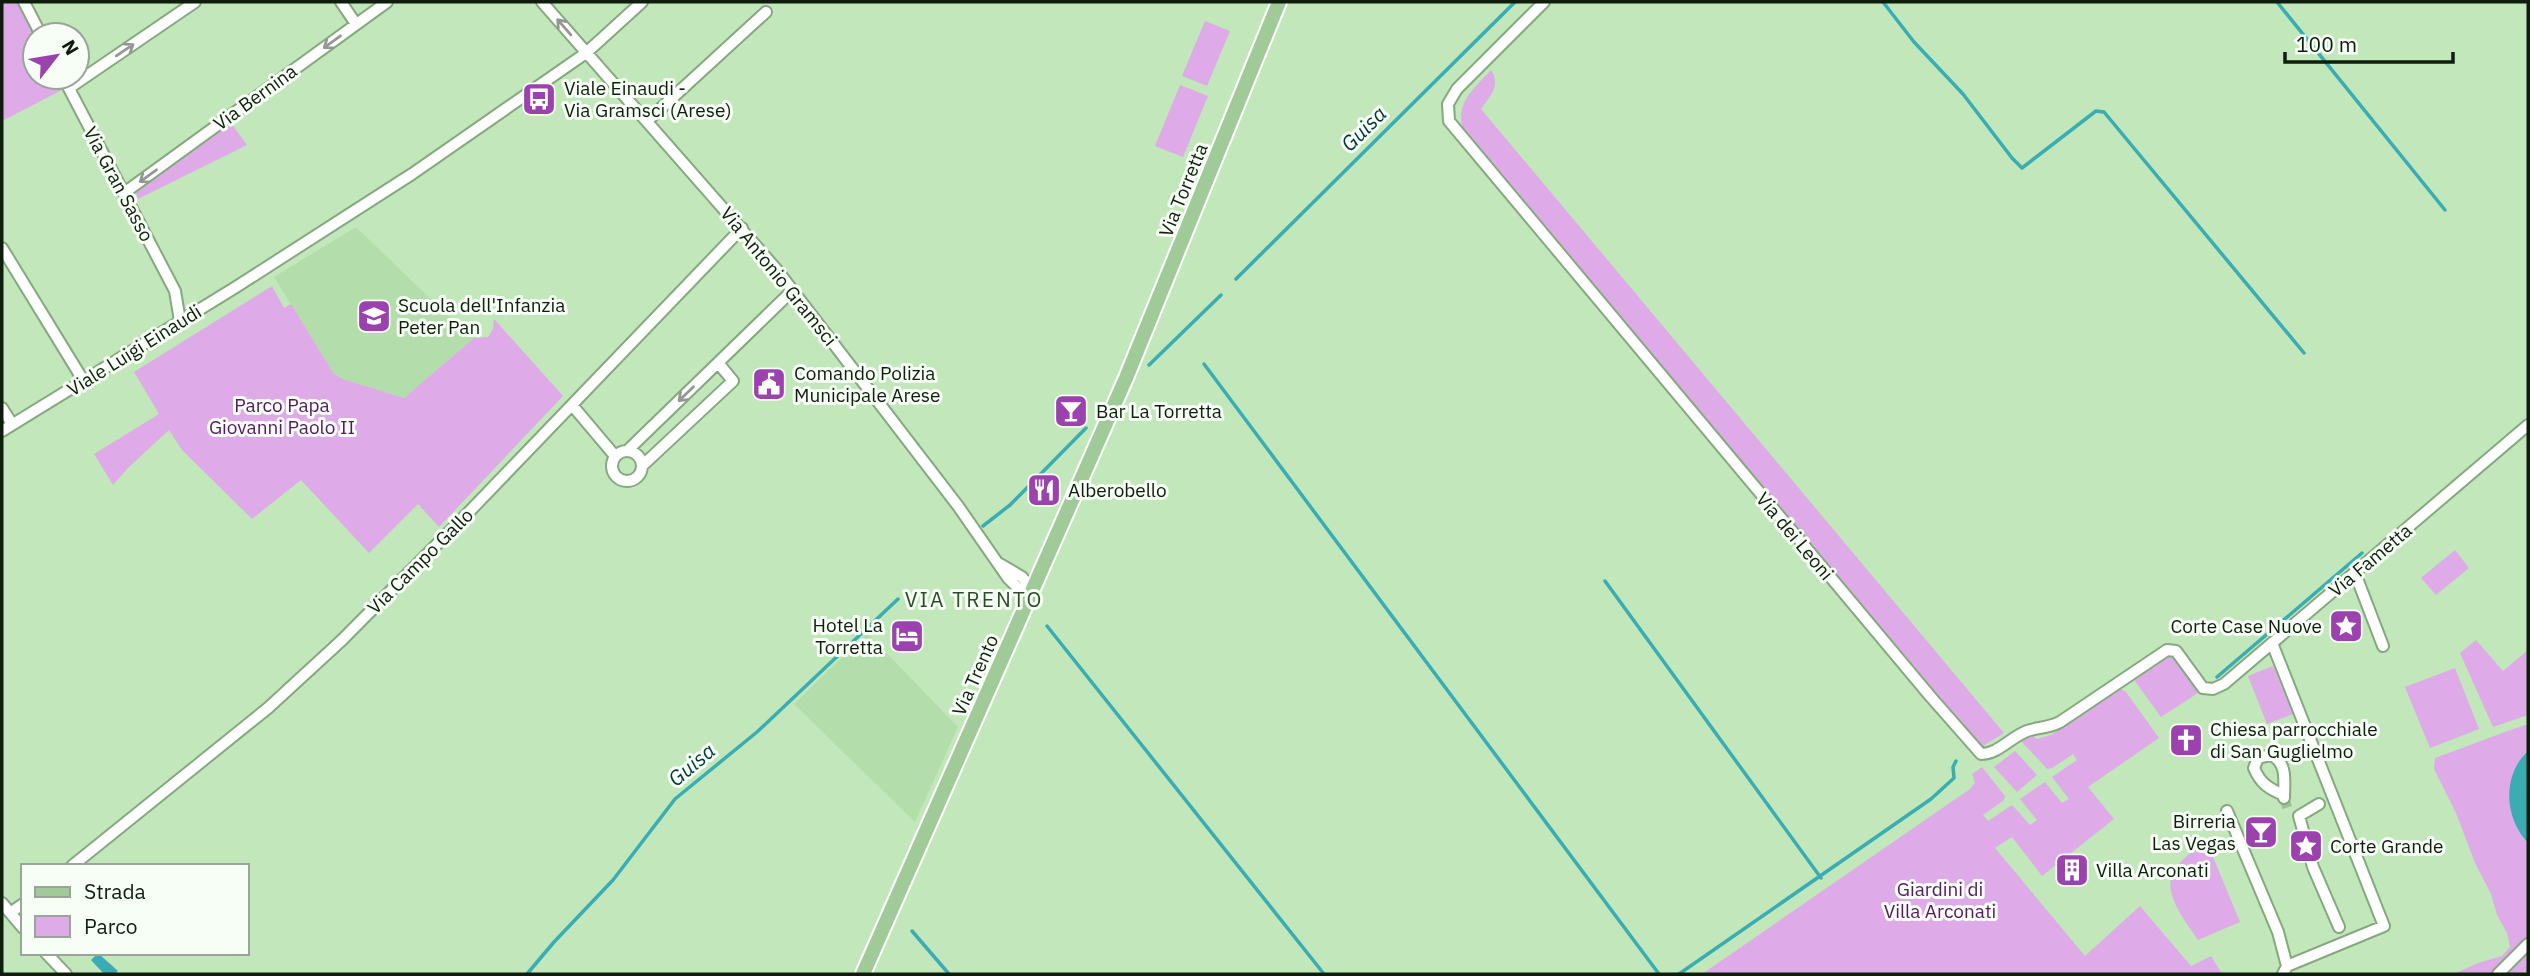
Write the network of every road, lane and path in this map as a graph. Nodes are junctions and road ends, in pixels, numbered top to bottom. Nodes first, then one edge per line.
1 (195, 2) edge
2 (341, 2) edge
3 (387, 2) edge
4 (542, 2) edge
5 (642, 2) edge
6 (1279, 2) edge
7 (1544, 2) edge
8 (26, 3) edge
9 (766, 12) dead end
10 (34, 21) edge
11 (356, 24) junction
12 (586, 53) junction
13 (91, 73) edge
14 (71, 91) edge
15 (647, 121) junction
16 (124, 193) junction
17 (742, 228) junction
18 (2, 248) edge
19 (793, 290) junction
20 (175, 291) junction
21 (197, 311) junction
22 (180, 321) junction
23 (719, 364) junction
24 (83, 380) junction
25 (1120, 391) joint
26 (572, 405) junction
27 (2, 408) edge
28 (12, 424) junction
29 (2528, 425) edge
30 (2, 431) edge
31 (627, 451) junction
32 (615, 456) junction
33 (642, 466) junction
34 (2355, 573) junction
35 (1033, 592) junction
36 (2272, 643) junction
37 (2383, 646) dead end
38 (2208, 690) joint
39 (2319, 803) dead end
40 (2227, 811) dead end
41 (74, 864) edge
42 (2, 903) edge
43 (21, 906) edge
44 (10, 914) junction
45 (21, 926) edge
46 (2339, 927) dead end
47 (2528, 944) edge
48 (48, 955) edge
49 (2285, 970) edge
50 (66, 974) edge
51 (863, 974) edge
52 (2498, 974) edge

13 -> 1 street
2 - 11 street
3 - 11 street, Via Bernina
12 -> 4 street, Via Antonio Gramsci
5 - 12 street, Viale Luigi Einaudi
6 - 25 main road, Via Torretta
7 - 38 street, Via dei Leoni
8 - 10 street
9 - 15 street
11 -> 16 street, Via Bernina
12 - 15 street, Via Antonio Gramsci
12 - 21 street, Viale Luigi Einaudi
14 - 16 street, Via Gran Sasso
15 - 17 street, Via Antonio Gramsci
16 - 20 street, Via Gran Sasso
17 - 19 street, Via Antonio Gramsci
17 - 26 street, Via Campo Gallo
18 - 24 street
19 - 23 street
19 - 35 street, Via Antonio Gramsci
20 - 21 street, Via Gran Sasso
20 - 22 street, Via Gran Sasso
21 - 22 street, Viale Luigi Einaudi
22 - 24 street, Viale Luigi Einaudi
23 -> 31 street
23 - 33 street
24 - 28 street, Viale Luigi Einaudi
25 - 35 main road, Via Trento
26 - 32 street
26 - 41 street, Via Campo Gallo
27 - 28 street
28 - 30 street, Viale Luigi Einaudi
29 - 34 street, Via Fametta
31 - 32 street
31 - 33 street
32 - 33 street
34 - 36 street, Via Fametta
34 - 37 street
35 - 51 main road, Via Trento
36 - 38 street, Via Fametta
36 - 49 street
39 - 46 street
40 - 49 street
42 - 44 street
43 - 44 street
44 - 45 street
47 - 52 street
48 - 50 street

